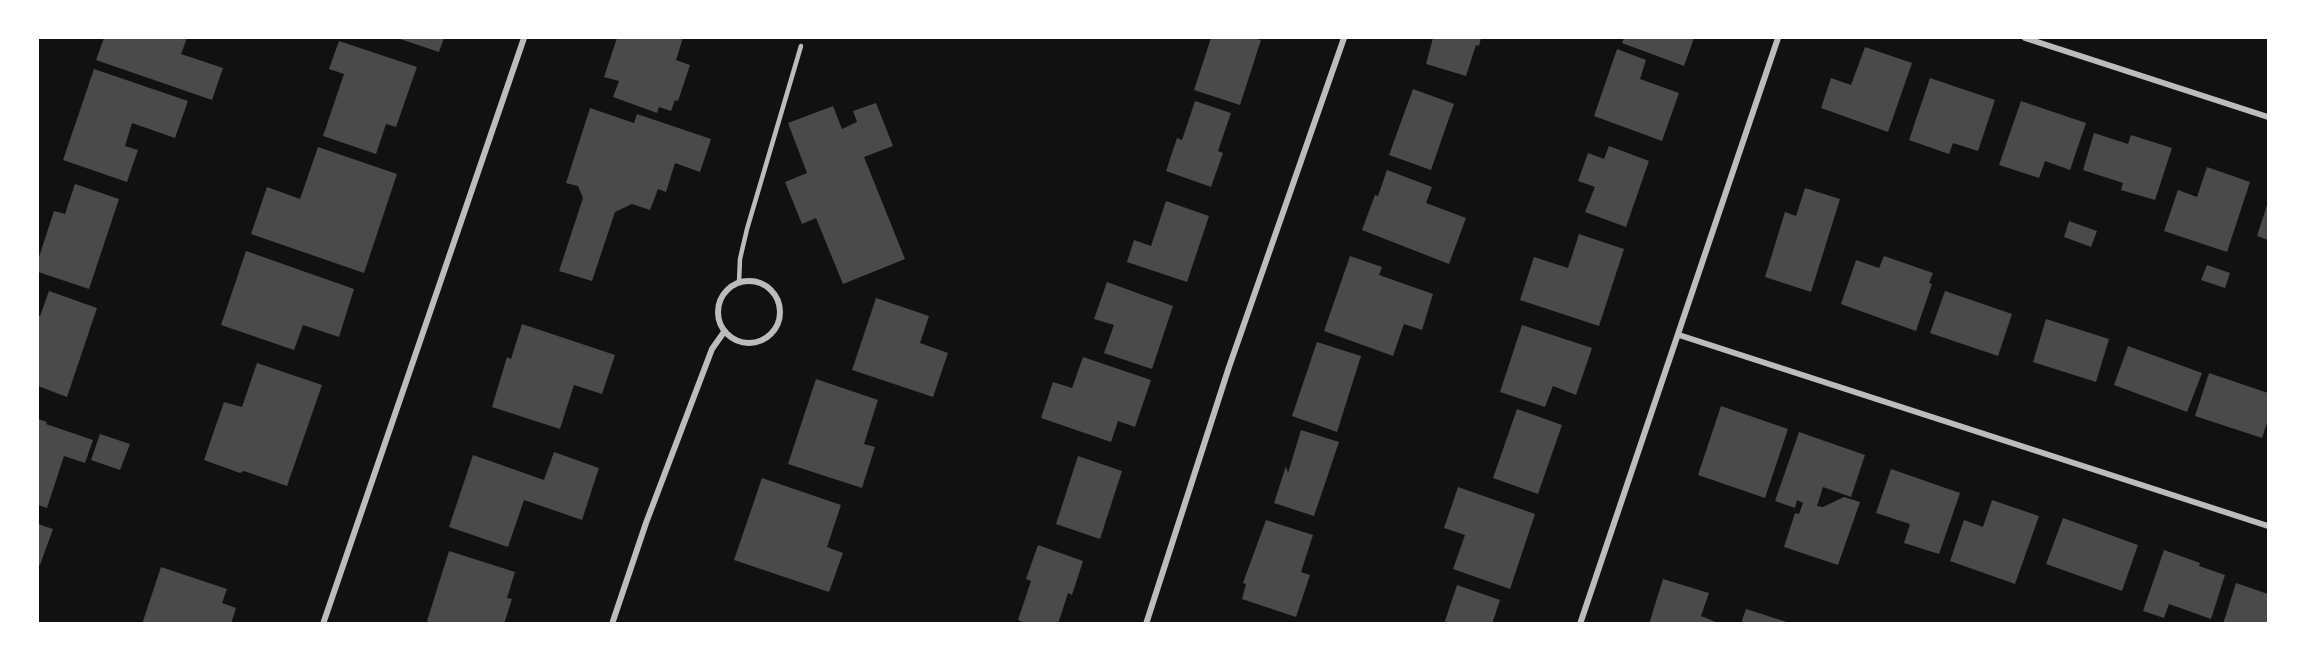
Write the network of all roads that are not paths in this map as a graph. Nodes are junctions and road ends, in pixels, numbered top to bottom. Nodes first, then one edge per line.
1 (524, 38) edge
2 (1344, 38) edge
3 (1778, 38) edge
4 (2025, 38) edge
5 (801, 46) dead end
6 (2268, 117) edge
7 (739, 282) junction
8 (724, 332) junction
9 (1679, 334) junction
10 (2268, 526) edge
11 (323, 624) edge
12 (612, 624) edge
13 (1146, 624) edge
14 (1580, 624) edge

1 - 11 street
2 - 13 street
3 - 9 street
4 - 6 street
5 - 7 lane
7 - 8 street
7 - 8 street
8 - 12 street
9 - 10 street
9 - 14 street

